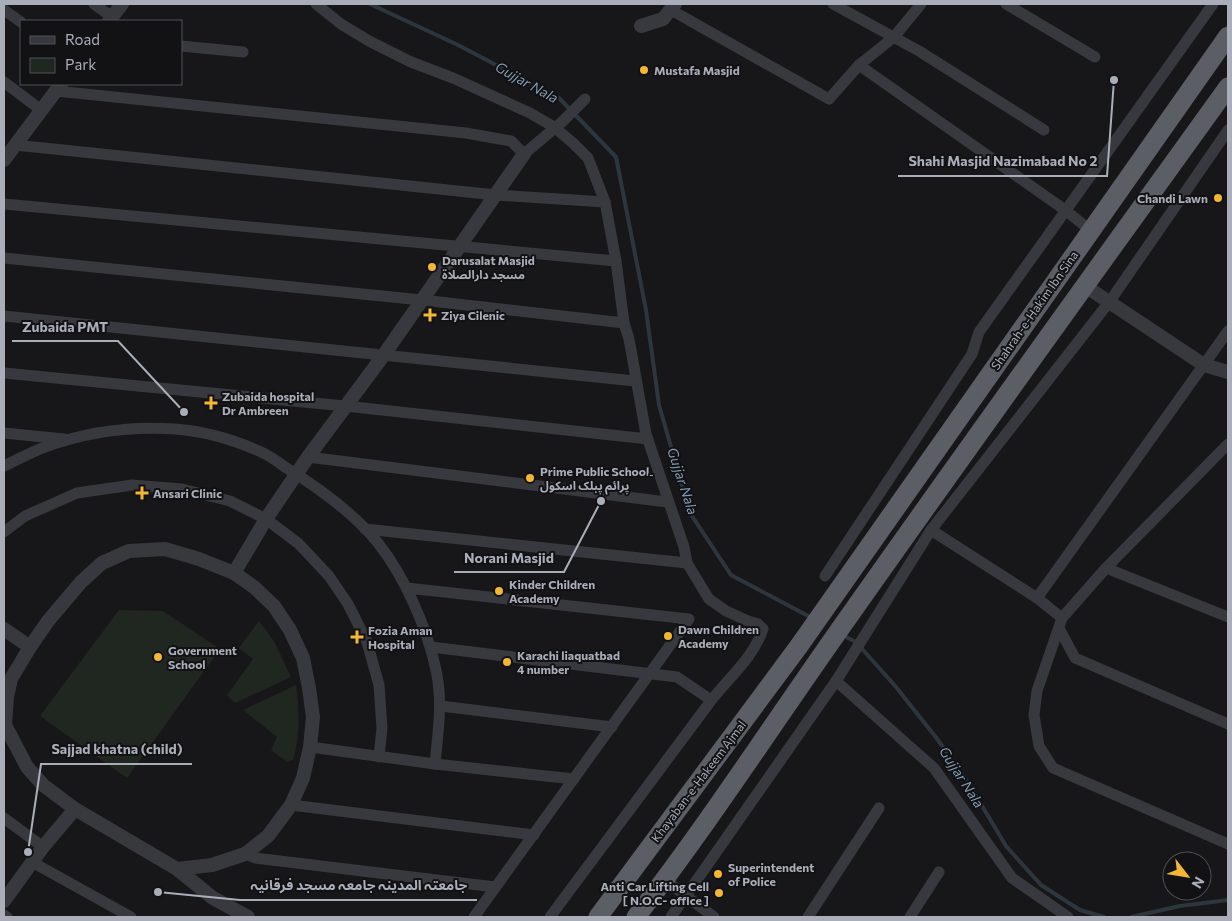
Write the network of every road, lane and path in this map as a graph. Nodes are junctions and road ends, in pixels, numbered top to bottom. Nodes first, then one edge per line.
1 (94, 4) edge
2 (122, 4) edge
3 (316, 4) edge
4 (833, 4) edge
5 (921, 4) edge
6 (1006, 4) edge
7 (1213, 4) edge
8 (673, 7) edge
9 (4, 10) edge
10 (110, 19) edge
11 (20, 21) edge
12 (641, 26) dead end
13 (1228, 36) edge
14 (894, 37) junction
15 (182, 46) edge
16 (243, 52) dead end
17 (1095, 57) dead end
18 (859, 65) junction
19 (4, 82) edge
20 (58, 87) edge
21 (1228, 87) edge
22 (584, 99) dead end
23 (41, 110) junction
24 (558, 125) junction
25 (1044, 130) dead end
26 (1228, 130) edge
27 (8, 153) edge
28 (524, 154) junction
29 (496, 195) junction
30 (605, 202) junction
31 (4, 204) edge
32 (1064, 210) junction
33 (1090, 230) junction
34 (460, 247) junction
35 (4, 258) edge
36 (616, 261) junction
37 (1084, 286) junction
38 (422, 300) junction
39 (1110, 301) junction
40 (4, 316) edge
41 (624, 323) junction
42 (1228, 331) edge
43 (383, 356) junction
44 (1204, 365) junction
45 (1228, 372) edge
46 (4, 373) edge
47 (635, 382) junction
48 (345, 406) junction
49 (4, 433) edge
50 (648, 439) junction
51 (70, 440) junction
52 (1228, 444) edge
53 (308, 458) junction
54 (4, 466) edge
55 (297, 474) junction
56 (667, 502) junction
57 (266, 519) junction
58 (365, 529) junction
59 (931, 530) junction
60 (4, 532) edge
61 (687, 563) junction
62 (1106, 568) junction
63 (234, 573) junction
64 (833, 580) junction
65 (406, 588) junction
66 (1037, 598) junction
67 (1226, 614) edge
68 (1060, 623) junction
69 (4, 629) edge
70 (799, 646) joint
71 (30, 647) junction
72 (430, 647) junction
73 (652, 673) junction
74 (8, 676) edge
75 (836, 681) junction
76 (712, 700) junction
77 (441, 706) junction
78 (1228, 724) edge
79 (5, 725) edge
80 (612, 727) junction
81 (310, 747) junction
82 (379, 756) junction
83 (435, 764) junction
84 (574, 779) junction
85 (291, 805) junction
86 (879, 808) dead end
87 (75, 809) junction
88 (4, 818) edge
89 (534, 835) junction
90 (1228, 844) edge
91 (44, 846) junction
92 (245, 854) junction
93 (32, 862) junction
94 (177, 869) junction
95 (939, 872) dead end
96 (665, 880) junction
97 (495, 887) junction
98 (5, 896) edge
99 (687, 896) junction
100 (4, 915) edge
101 (7, 917) edge
102 (131, 917) edge
103 (248, 917) edge
104 (474, 917) edge
105 (550, 917) edge
106 (598, 917) edge
107 (636, 917) edge
108 (671, 917) edge
109 (714, 917) edge
110 (808, 917) edge
111 (910, 917) edge
112 (1068, 917) edge

1 - 10 street
2 - 10 street
3 - 24 street
4 - 14 street
5 - 14 street
6 - 17 street
7 - 32 street
8 - 12 street
8 - 18 street
9 - 11 street
13 - 33 highway, Shahrah-e-Hakim Ibn Sina
14 - 18 street
14 - 25 street
15 - 16 street
18 - 32 street
19 - 23 street
20 - 23 street
20 - 28 street
21 - 37 highway, Shahrah-e-Hakim Ibn Sina
22 - 24 street
23 - 27 street
24 - 28 street
24 - 30 street
26 - 39 street
27 - 29 street
28 - 29 street
29 - 30 street
29 - 34 street
30 - 36 street
31 - 34 street
32 - 33 street
32 - 64 street
33 - 64 highway, Shahrah-e-Hakim Ibn Sina
34 - 36 street
34 - 38 street
35 - 38 street
36 - 41 street
37 - 39 street
37 - 96 highway, Shahrah-e-Hakim Ibn Sina
38 - 41 street
38 - 43 street
39 - 44 street
39 - 59 street
40 - 43 street
41 - 47 street
42 - 44 street
43 - 47 street
43 - 48 street
44 - 45 street
44 - 66 street
46 - 48 street
47 - 50 street
48 - 50 street
48 - 53 street
49 - 51 street
50 - 56 street
51 - 54 street
51 - 55 street
52 - 62 street
53 - 55 street
53 - 56 street
55 - 57 street
55 - 58 street
56 - 61 street
57 - 60 street
57 - 63 street
57 - 82 street
58 - 61 street
58 - 65 street
59 - 66 street
59 - 75 street
61 - 76 street
62 - 67 street
62 - 68 street
63 - 71 street
63 - 81 street
64 - 70 highway, Shahrah-e-Hakim Ibn Sina
65 - 72 street
65 - 73 street
66 - 68 street
68 - 78 street
68 - 90 street
69 - 71 street
70 - 106 highway, Khayaban-e-Hakeem Ajmal
71 - 74 street
72 - 73 street
72 - 77 street
73 - 76 street
73 - 80 street
74 - 79 street
75 - 99 street
75 - 112 street
76 - 105 street
77 - 80 street
77 - 83 street
79 - 87 street
80 - 84 street
81 - 82 street
81 - 85 street
82 - 83 street
83 - 84 street
84 - 89 street
85 - 89 street
85 - 92 street
86 - 110 street
87 - 91 street
87 - 94 street
88 - 91 street
89 - 97 street
91 - 93 street
92 - 94 street
92 - 97 street
93 - 98 street
93 - 102 street
94 - 103 street
95 - 111 street
96 - 99 street
96 - 107 highway
97 - 104 street
99 - 108 street
99 - 109 street
100 - 101 street

